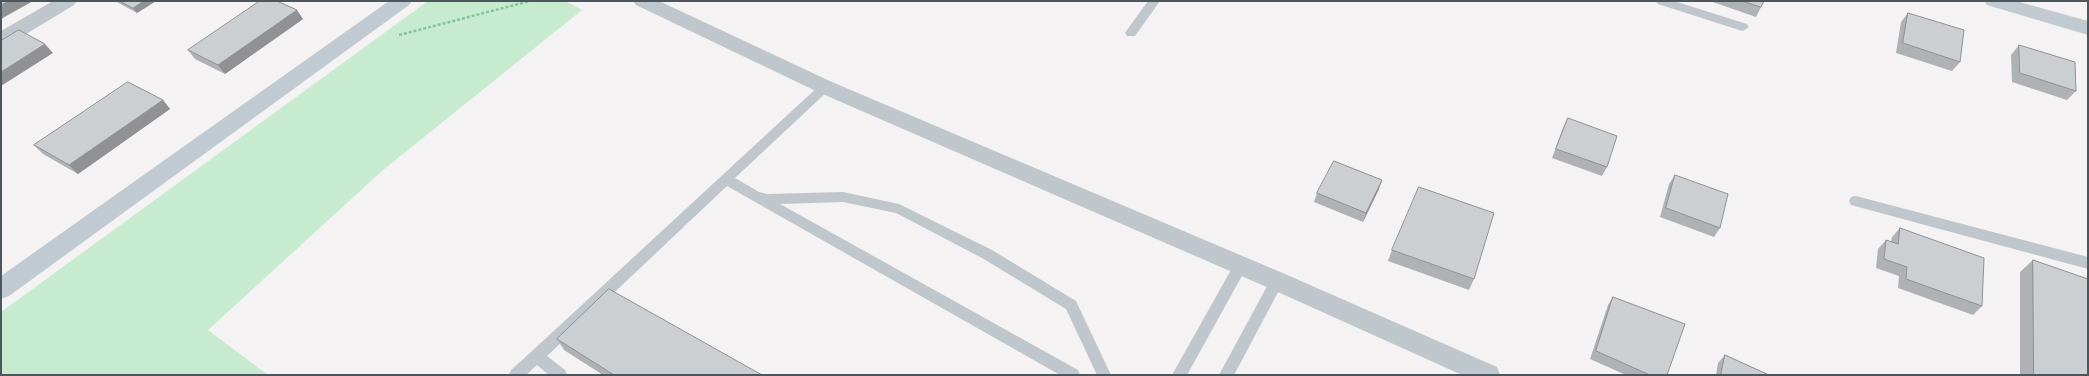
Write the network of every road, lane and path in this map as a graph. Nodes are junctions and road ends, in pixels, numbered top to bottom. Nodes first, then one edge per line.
1 (67, 1) edge
2 (402, 1) edge
3 (530, 1) edge
4 (643, 1) edge
5 (1154, 1) edge
6 (1662, 1) edge
7 (1994, 1) edge
8 (1743, 27) dead end
9 (2088, 28) edge
10 (1131, 33) dead end
11 (398, 36) dead end
12 (1, 40) edge
13 (825, 87) junction
14 (726, 179) junction
15 (754, 196) junction
16 (1856, 201) dead end
17 (2088, 263) edge
18 (1241, 265) junction
19 (1277, 281) junction
20 (1, 289) edge
21 (536, 356) junction
22 (516, 375) edge
23 (560, 375) edge
24 (1073, 375) edge
25 (1104, 375) edge
26 (1179, 375) edge
27 (1226, 375) edge
28 (1488, 375) edge

1 - 12 street
2 - 20 street
3 - 11 path
4 - 13 street
5 - 10 lane
6 - 8 lane
7 - 9 street
13 - 14 lane
13 - 18 street
14 - 15 lane
14 - 21 lane
15 - 24 lane
15 - 25 lane
16 - 17 lane
18 - 19 street
18 - 26 lane
19 - 27 lane
19 - 28 street
21 - 22 lane
21 - 23 lane

